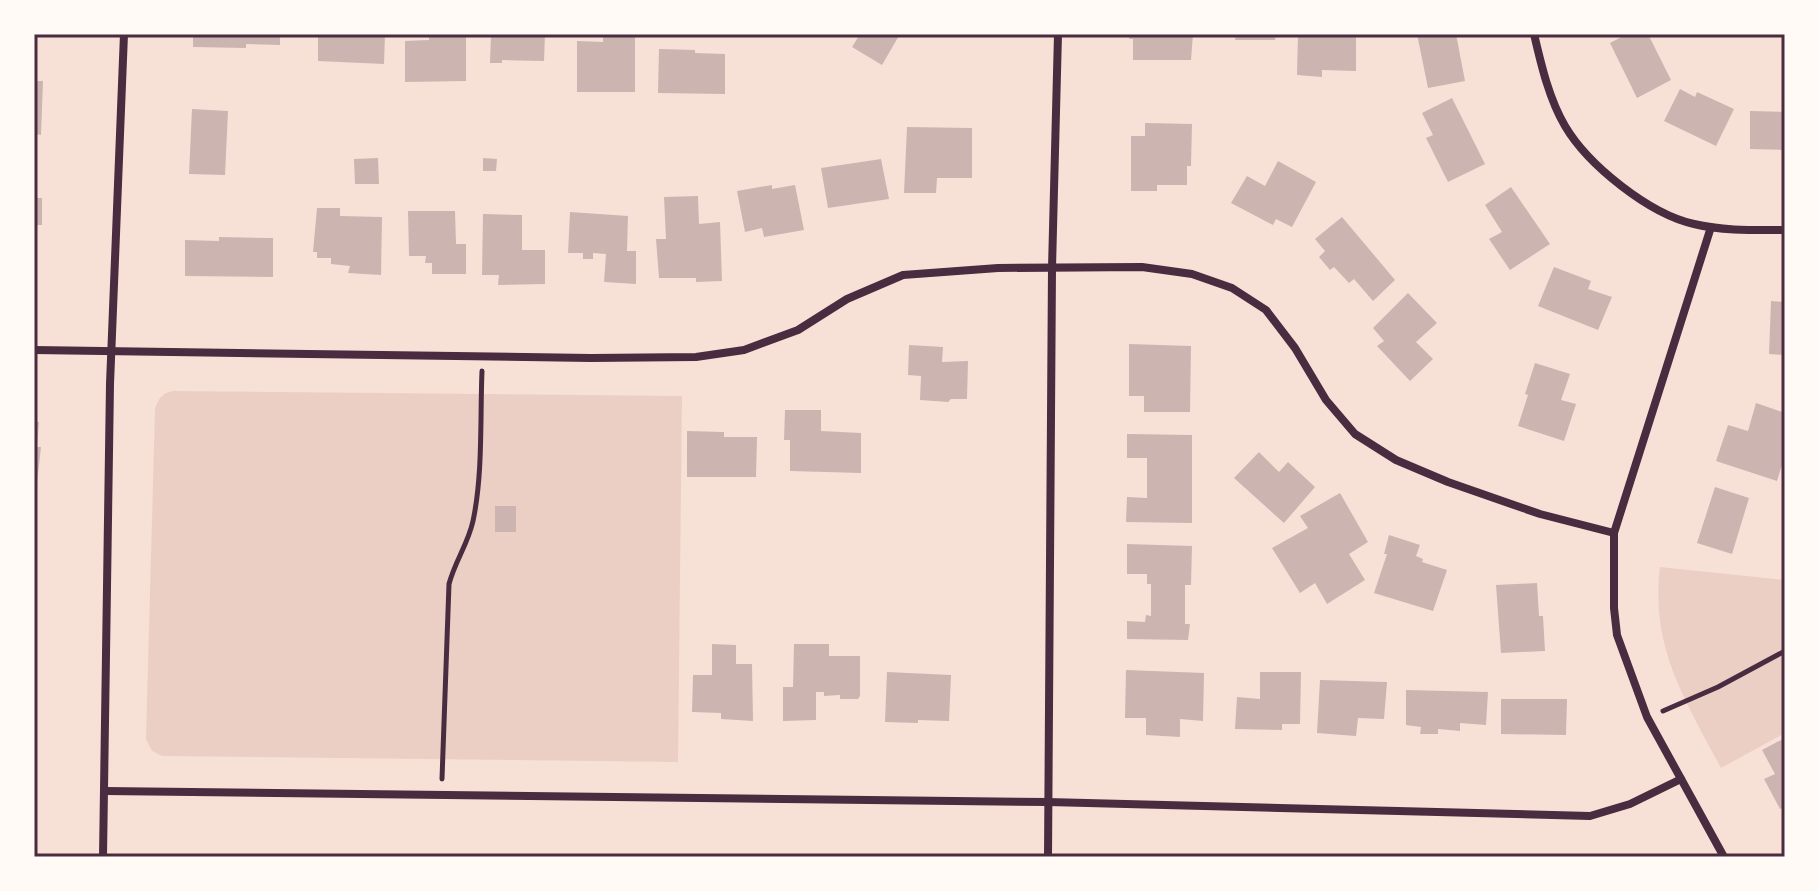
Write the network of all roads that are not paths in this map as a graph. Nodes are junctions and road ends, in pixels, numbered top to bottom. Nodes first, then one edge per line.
1 (124, 34) edge
2 (1058, 34) edge
3 (1534, 34) edge
4 (1711, 227) junction
5 (1785, 230) edge
6 (1052, 268) junction
7 (34, 350) edge
8 (111, 352) junction
9 (1614, 533) junction
10 (1681, 779) junction
11 (105, 791) junction
12 (1048, 802) junction
13 (103, 857) edge
14 (1048, 857) edge
15 (1724, 857) edge

1 - 8 street
2 - 6 street
3 - 4 street
4 - 5 street
4 - 9 street
6 - 8 street
6 - 9 street
6 - 12 street
7 - 8 street
8 - 11 street
9 - 10 street
10 - 12 street
10 - 15 street
11 - 12 street
11 - 13 street
12 - 14 street

